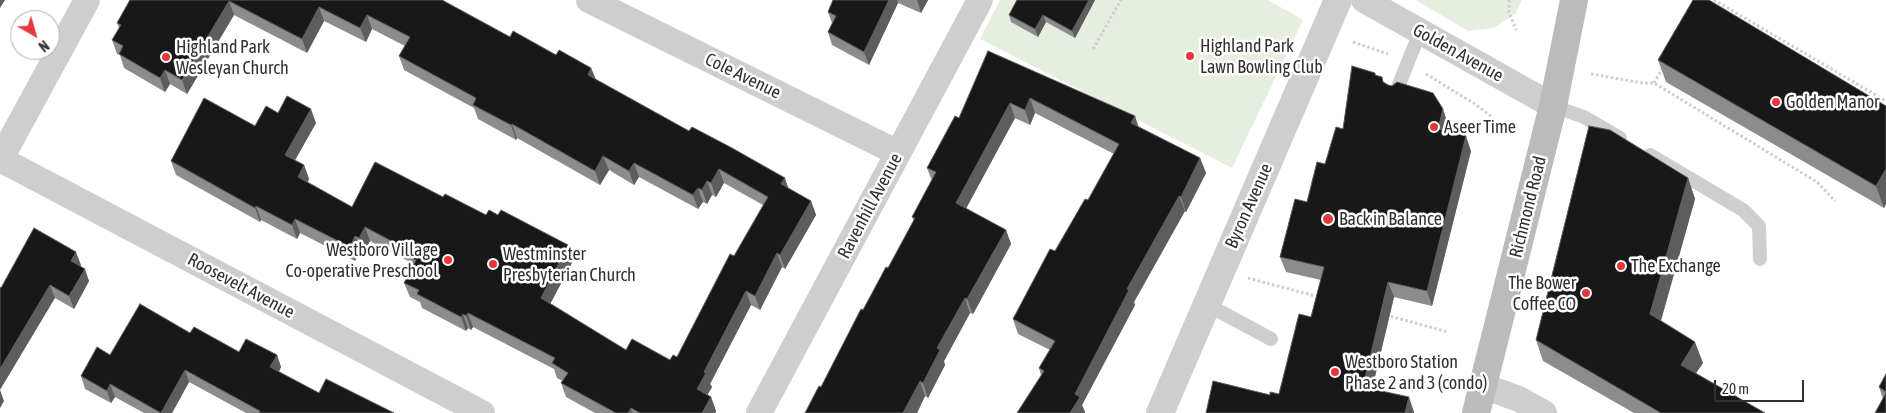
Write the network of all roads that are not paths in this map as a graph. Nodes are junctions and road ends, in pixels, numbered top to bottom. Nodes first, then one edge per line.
1 (87, 0) edge
2 (588, 0) edge
3 (980, 0) edge
4 (1338, 0) edge
5 (1364, 0) edge
6 (1574, 0) edge
7 (1420, 32) junction
8 (1396, 92) edge
9 (1553, 106) junction
10 (898, 153) junction
11 (0, 160) edge
12 (1760, 259) dead end
13 (1206, 304) junction
14 (1271, 339) dead end
15 (1483, 386) junction
16 (482, 413) edge
17 (759, 413) edge
18 (1160, 413) edge
19 (1476, 413) edge
20 (1544, 413) edge

1 - 11 street
2 - 10 street, Cole Avenue
3 - 10 street, Ravenhill Avenue
4 - 13 street, Byron Avenue
5 - 7 street, Golden Avenue
6 - 9 main road, Richmond Road
7 - 8 lane
7 - 9 street, Golden Avenue
9 - 12 lane
9 - 15 main road, Richmond Road
10 - 17 street, Ravenhill Avenue
11 - 16 street, Roosevelt Avenue
13 - 14 lane
13 - 18 street, Byron Avenue
15 - 19 main road, Richmond Road
15 - 20 street

